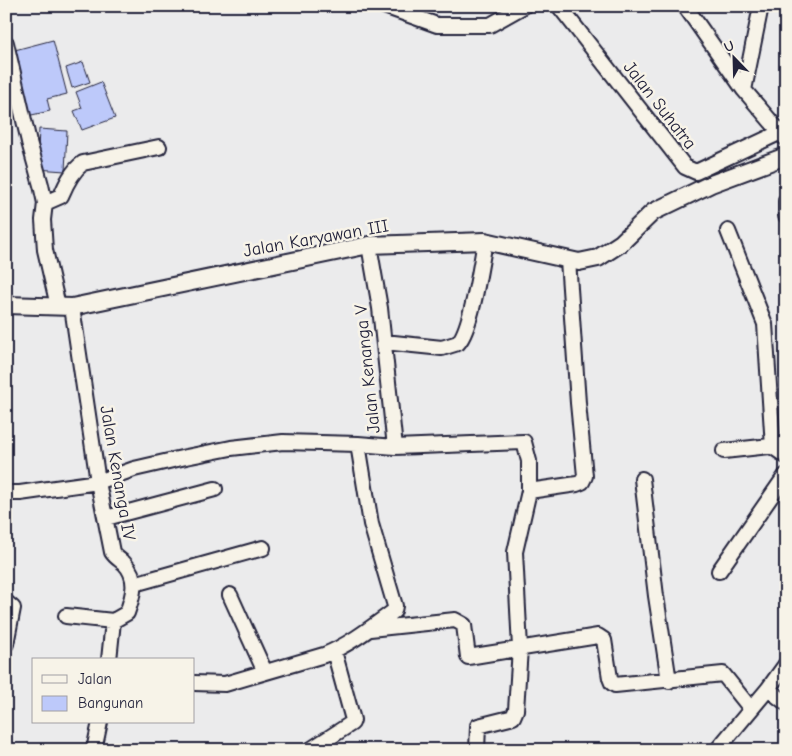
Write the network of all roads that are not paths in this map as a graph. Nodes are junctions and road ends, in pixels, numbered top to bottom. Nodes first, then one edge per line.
1 (384, 6) edge
2 (524, 6) edge
3 (559, 6) edge
4 (685, 6) edge
5 (761, 6) edge
6 (6, 43) edge
7 (744, 90) junction
8 (783, 135) edge
9 (158, 146) dead end
10 (786, 156) edge
11 (786, 201) edge
12 (45, 203) junction
13 (786, 206) edge
14 (786, 216) edge
15 (728, 231) dead end
16 (485, 241) junction
17 (370, 245) junction
18 (568, 260) junction
19 (6, 305) edge
20 (65, 306) junction
21 (384, 342) junction
22 (358, 444) junction
23 (779, 446) edge
24 (395, 447) junction
25 (724, 451) dead end
26 (786, 456) edge
27 (786, 475) edge
28 (642, 479) dead end
29 (98, 482) junction
30 (215, 490) dead end
31 (529, 491) junction
32 (6, 493) edge
33 (106, 518) junction
34 (262, 548) dead end
35 (719, 571) dead end
36 (134, 584) junction
37 (230, 595) dead end
38 (6, 602) edge
39 (66, 616) dead end
40 (114, 621) junction
41 (370, 629) junction
42 (6, 644) edge
43 (520, 648) junction
44 (334, 651) junction
45 (109, 658) edge
46 (786, 664) edge
47 (265, 672) junction
48 (669, 680) junction
49 (195, 683) edge
50 (768, 689) junction
51 (786, 703) edge
52 (751, 708) junction
53 (100, 724) edge
54 (94, 750) edge
55 (310, 750) edge
56 (477, 750) edge
57 (717, 750) edge

1 - 2 street
3 - 8 street, Jalan Suhatra
4 - 7 street
5 - 7 street
6 - 12 street, Jalan Kenanga IV
7 - 8 street
9 - 12 street
10 - 18 street, Jalan Karyawan III
11 - 13 street
12 - 20 street, Jalan Kenanga IV
13 - 14 street
15 - 23 street
16 - 17 street, Jalan Karyawan III
16 - 18 street, Jalan Karyawan III
16 - 21 street
17 - 20 street, Jalan Karyawan III
17 - 21 street, Jalan Kenanga V
18 - 31 street
19 - 20 street, Jalan Karyawan III
20 - 29 street, Jalan Kenanga IV
21 - 24 street, Jalan Kenanga V
22 - 24 street, Jalan Kenanga V
22 - 29 street
22 - 41 street, Jalan Kenanga V
23 - 25 street
23 - 26 street
24 - 31 street
27 - 35 street
28 - 48 street
29 - 32 street
29 - 33 street, Jalan Kenanga IV
30 - 33 street
31 - 43 street
33 - 36 street, Jalan Kenanga IV
34 - 36 street
36 - 40 street
37 - 47 street
38 - 42 street
39 - 40 street
40 - 45 street
41 - 43 street
41 - 44 street, Jalan Kenanga V
43 - 48 street
43 - 56 street
44 - 47 street, Jalan Kenanga V
44 - 55 street
46 - 50 street
47 - 49 street, Jalan Kenanga V
48 - 52 street
50 - 51 street
50 - 52 street
52 - 57 street
53 - 54 street

